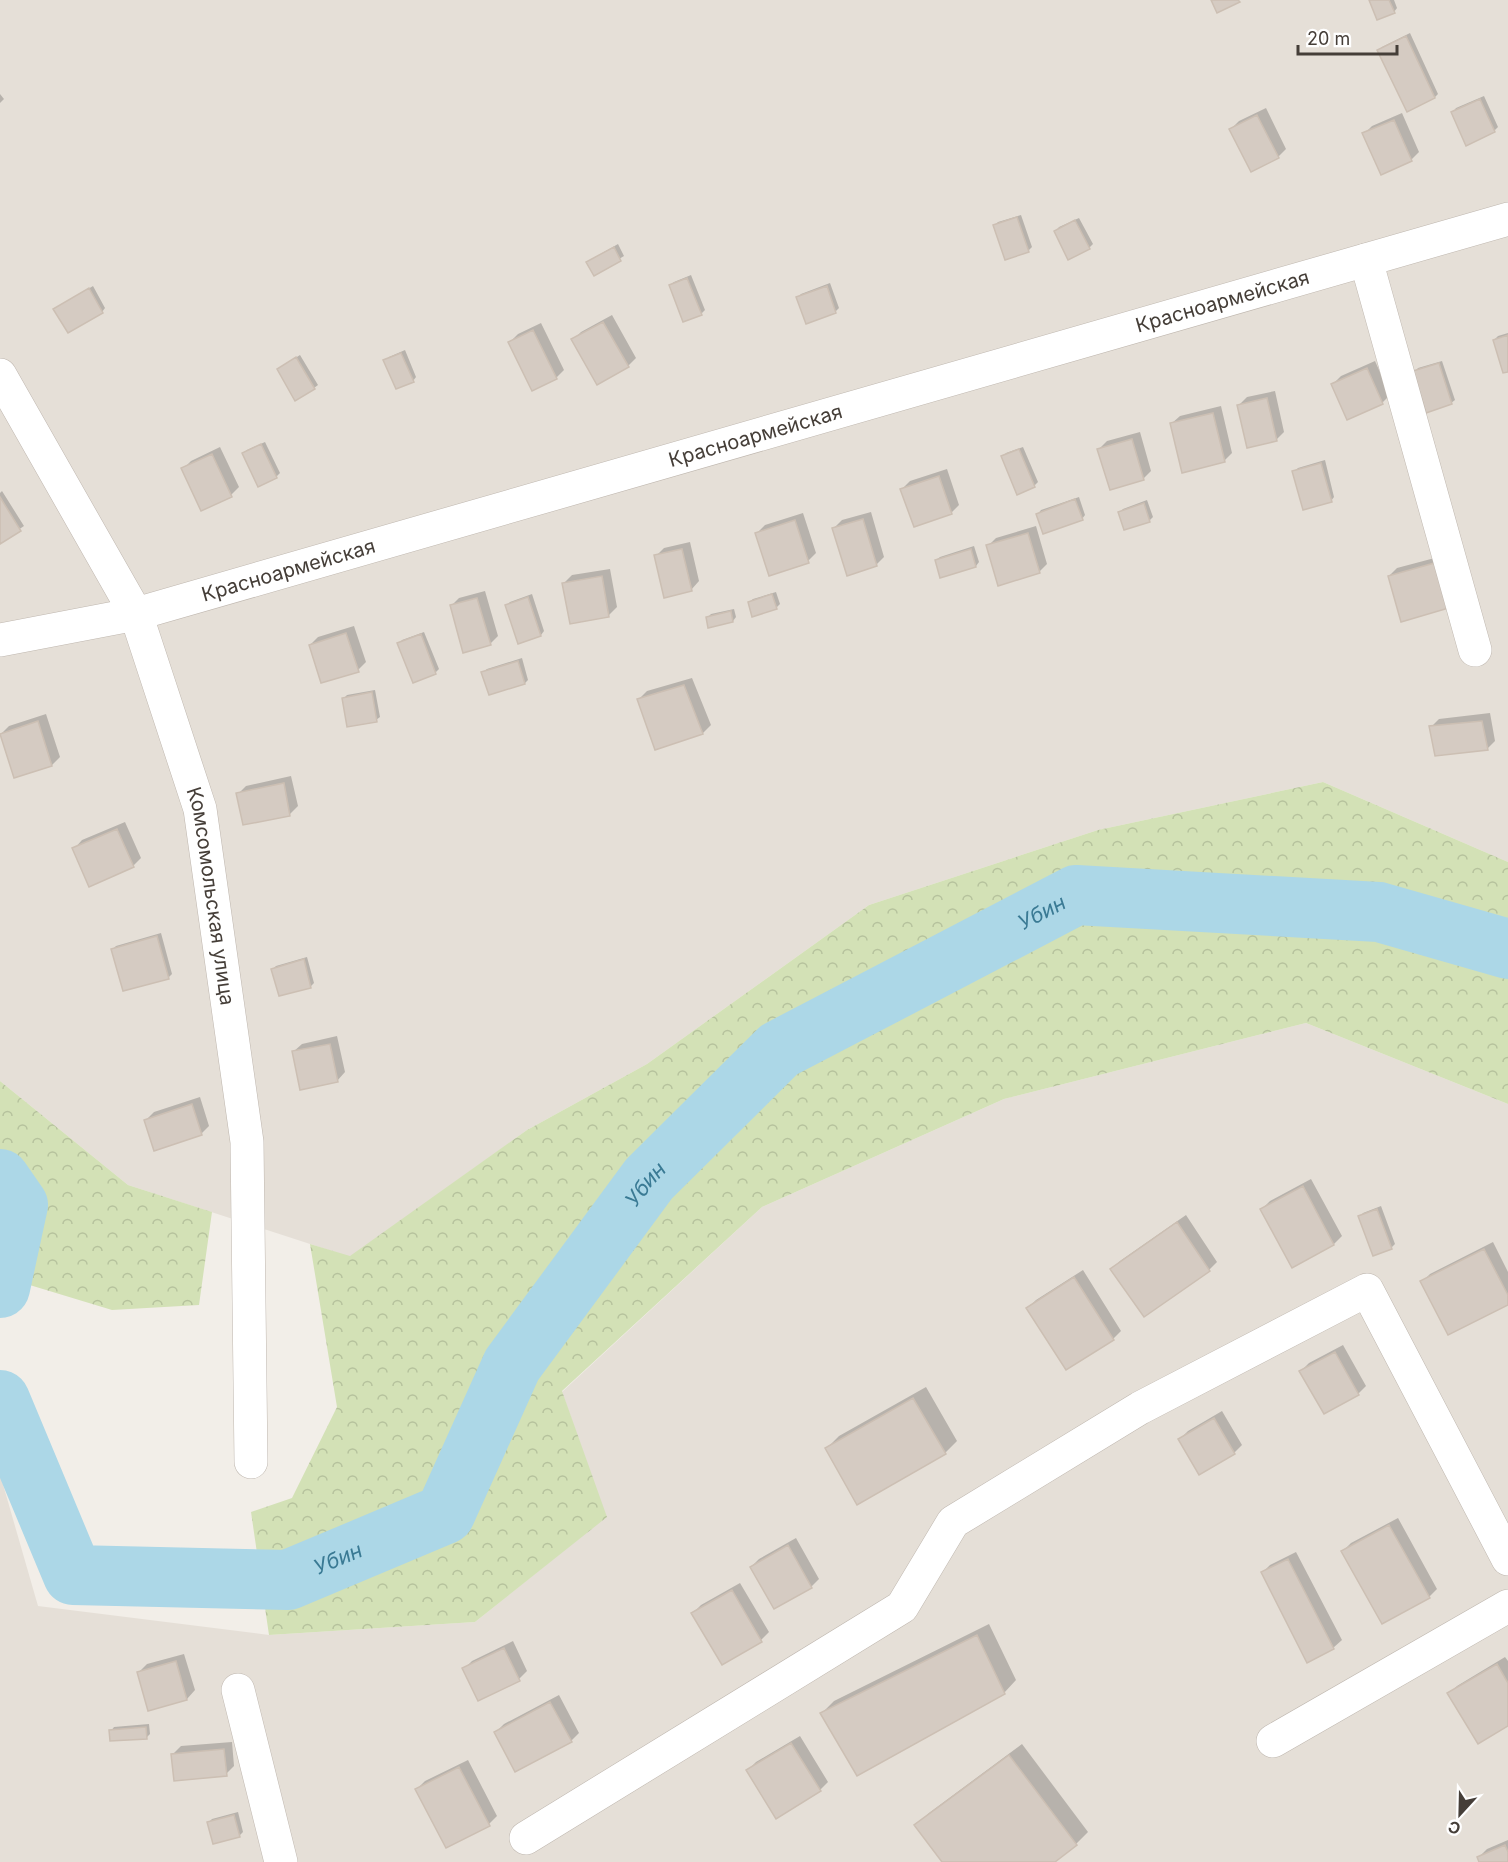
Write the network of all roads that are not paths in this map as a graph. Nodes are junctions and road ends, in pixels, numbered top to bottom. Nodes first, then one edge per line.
1 (1508, 219) edge
2 (1366, 260) junction
3 (0, 375) edge
4 (136, 614) junction
5 (0, 640) edge
6 (1475, 650) dead end
7 (251, 1462) dead end
8 (1508, 1559) edge
9 (1508, 1606) edge
10 (238, 1690) dead end
11 (1273, 1741) dead end
12 (526, 1838) dead end
13 (281, 1862) edge

1 - 2 street, Красноармейская
2 - 4 street, Красноармейская
2 - 6 street
3 - 4 street, Комсомольская улица
4 - 5 street, Красноармейская
4 - 7 street, Комсомольская улица
8 - 12 street
9 - 11 street
10 - 13 street

